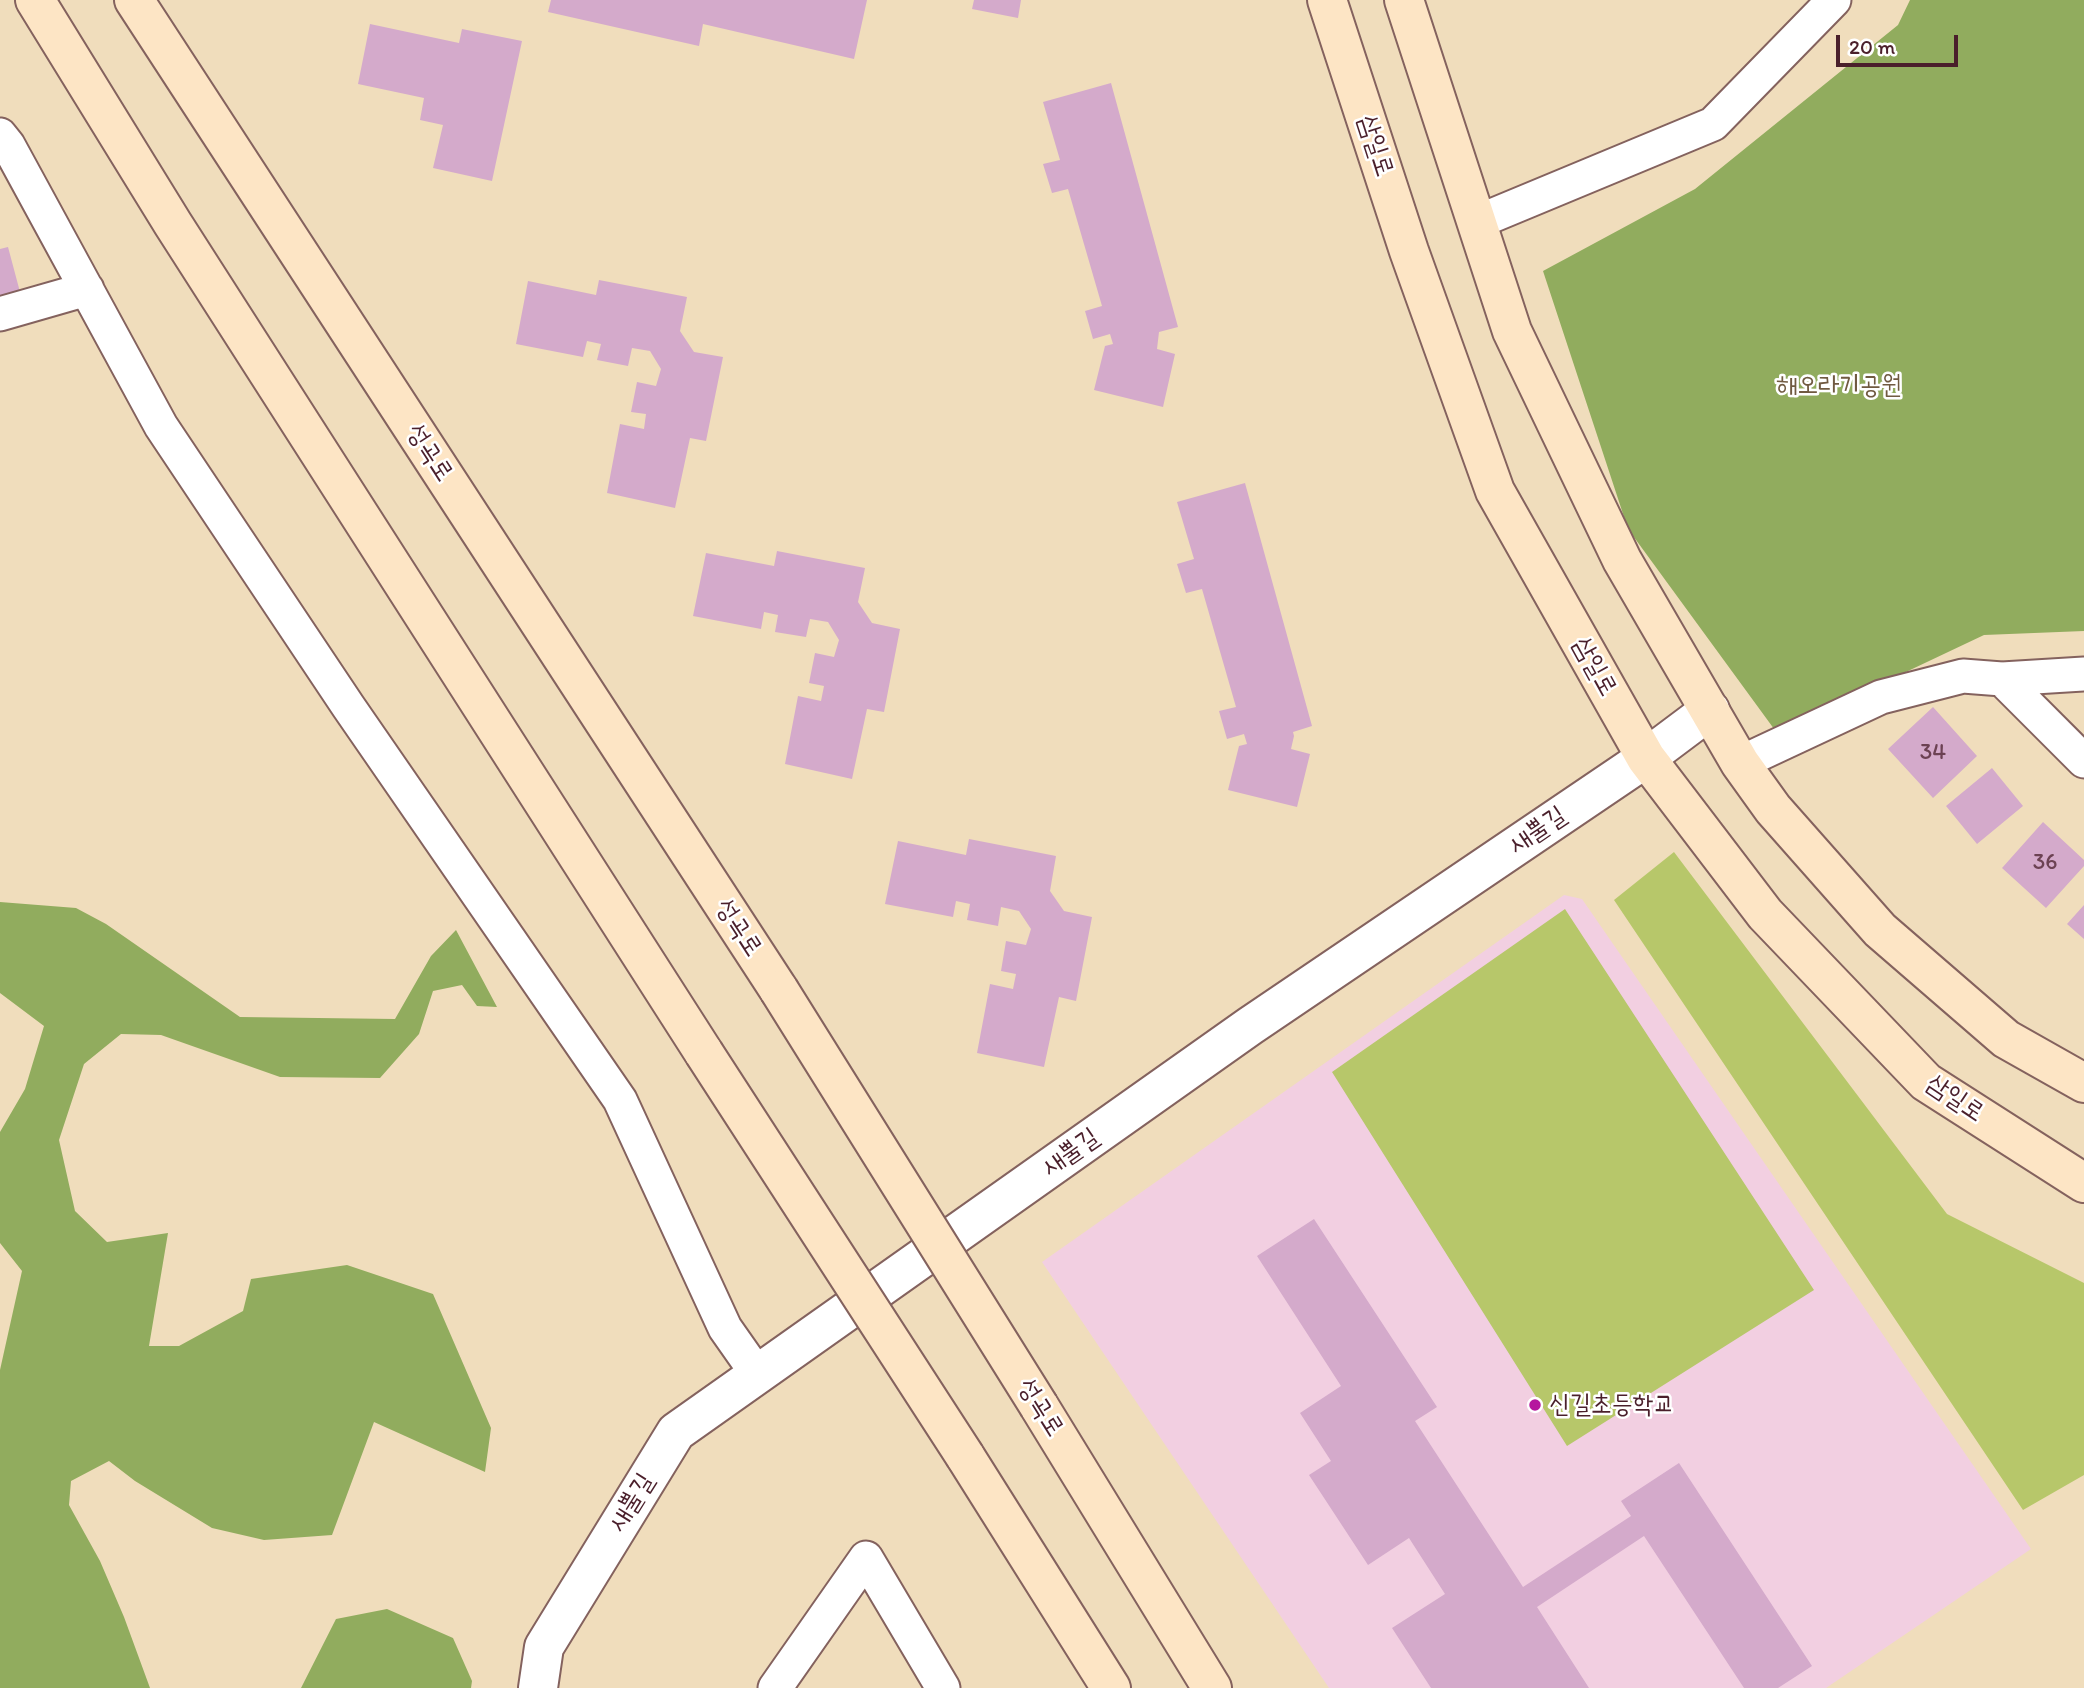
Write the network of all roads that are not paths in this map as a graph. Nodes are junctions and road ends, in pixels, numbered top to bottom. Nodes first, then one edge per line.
1 (35, 0) edge
2 (134, 0) edge
3 (1327, 0) edge
4 (1404, 0) edge
5 (1834, 0) edge
6 (0, 135) edge
7 (1477, 222) junction
8 (87, 289) junction
9 (0, 314) edge
10 (2084, 674) edge
11 (2002, 679) junction
12 (1710, 710) junction
13 (1646, 758) junction
14 (2084, 761) edge
15 (1740, 763) junction
16 (2084, 1083) edge
17 (2084, 1183) edge
18 (758, 1375) junction
19 (538, 1688) edge
20 (775, 1688) edge
21 (943, 1688) edge
22 (1111, 1688) edge
23 (1212, 1688) edge

1 - 22 main road, bridge
2 - 23 main road, 성곡로, bridge
3 - 13 main road, 삼일로
4 - 7 main road
5 - 7 street
6 - 8 street
7 - 12 main road
8 - 9 street
8 - 18 street
10 - 11 street
11 - 14 street
11 - 15 street
12 - 13 street, 새뿔길
12 - 15 main road
13 - 17 main road, 삼일로
13 - 18 street, 새뿔길
15 - 16 main road
18 - 19 street, 새뿔길
20 - 21 street

